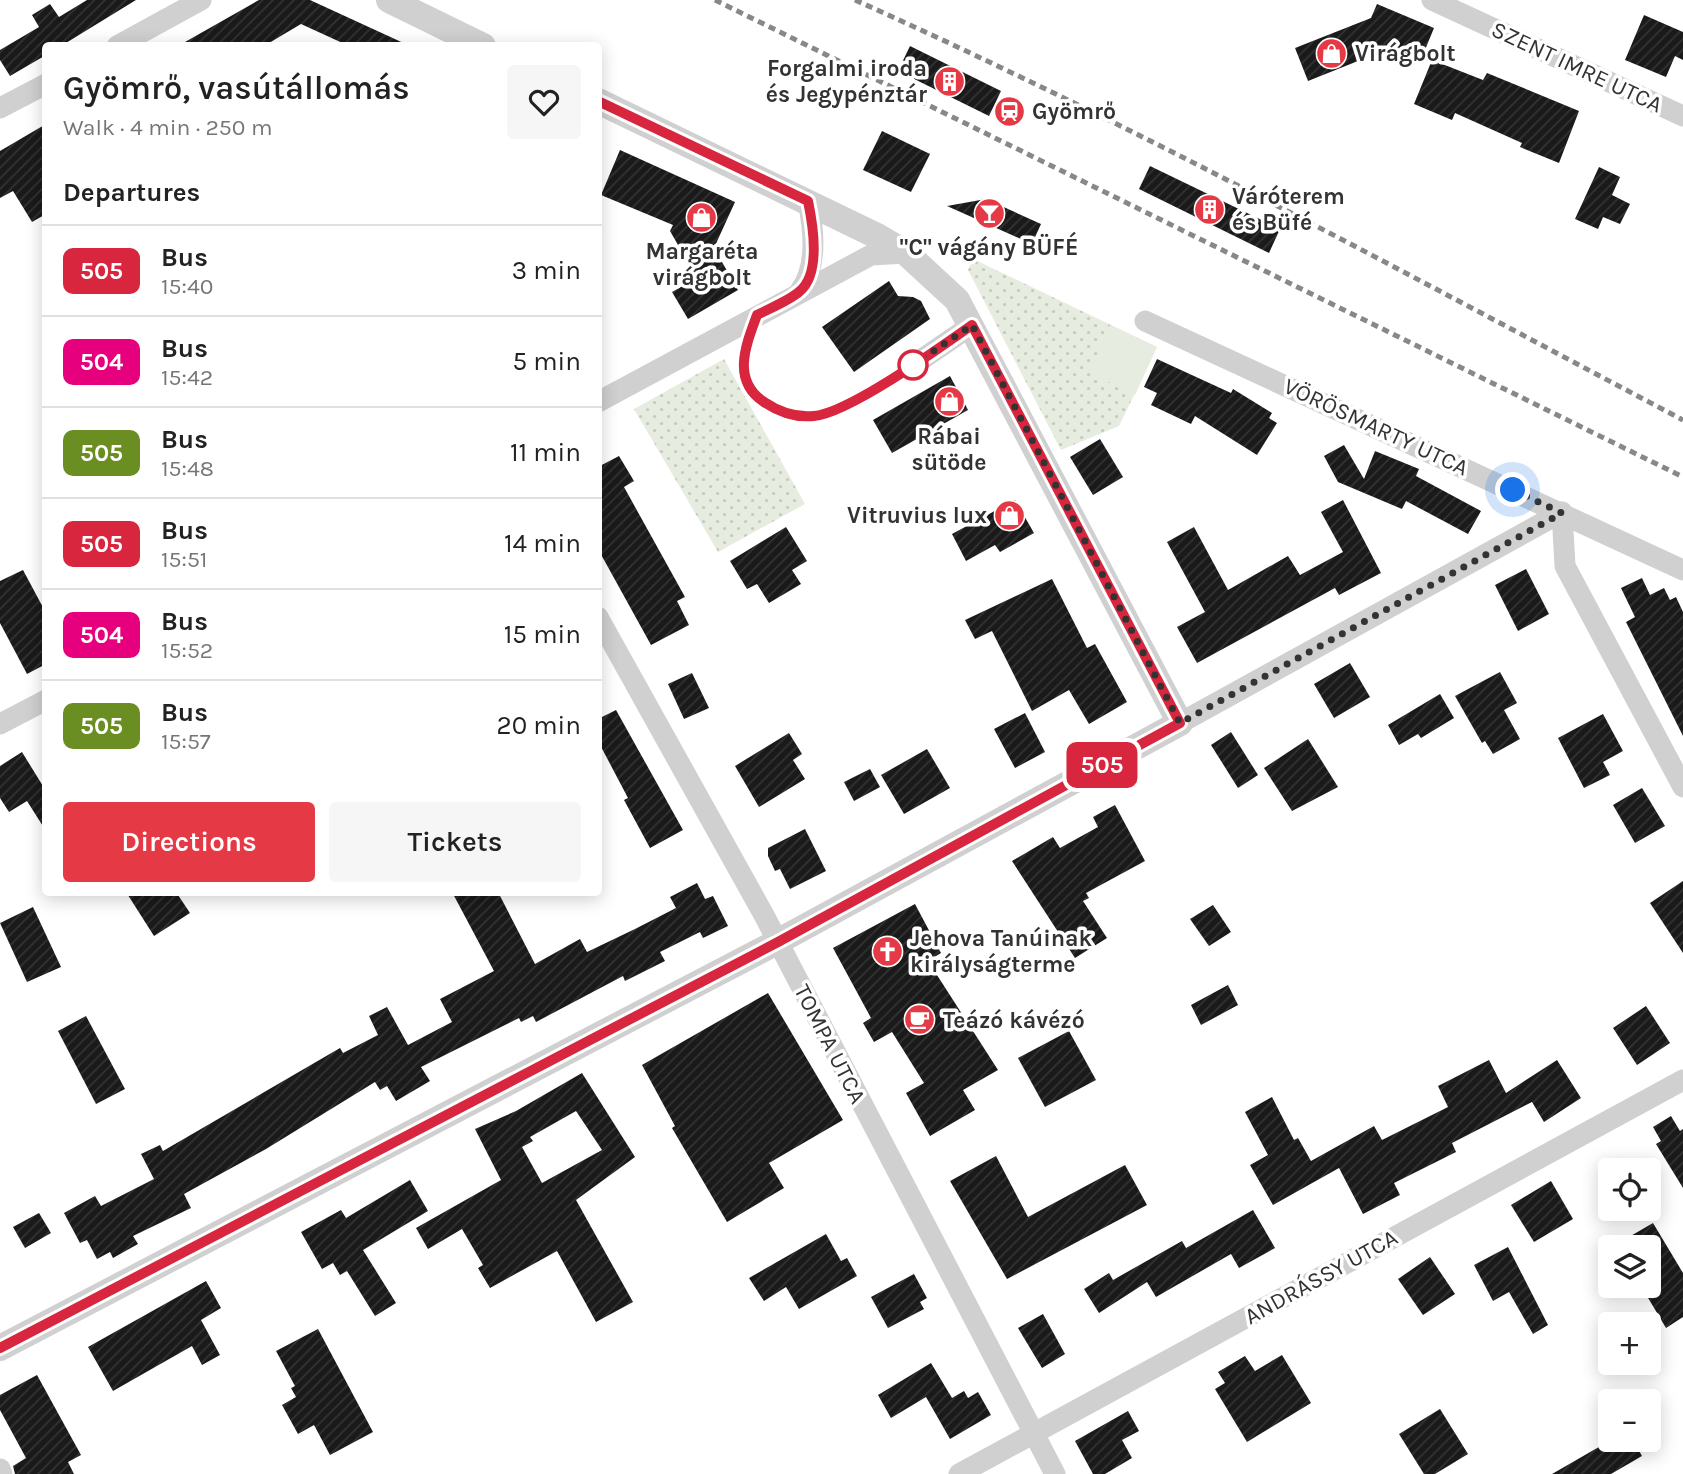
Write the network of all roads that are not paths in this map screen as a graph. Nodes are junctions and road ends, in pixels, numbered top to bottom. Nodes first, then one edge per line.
1 (201, 0) edge
2 (389, 0) edge
3 (1432, 0) edge
4 (124, 42) edge
5 (475, 42) edge
6 (42, 86) edge
7 (602, 103) edge
8 (0, 108) edge
9 (1683, 116) edge
10 (808, 201) junction
11 (906, 253) junction
12 (800, 291) junction
13 (1145, 321) dead end
14 (972, 325) junction
15 (915, 364) dead end
16 (602, 400) edge
17 (1562, 513) junction
18 (1683, 570) edge
19 (602, 625) edge
20 (42, 702) edge
21 (1180, 723) junction
22 (0, 724) edge
23 (1683, 786) edge
24 (778, 942) junction
25 (1683, 1080) edge
26 (0, 1348) edge
27 (1033, 1434) junction
28 (0, 1469) edge
29 (2, 1474) edge
30 (959, 1474) edge
31 (1055, 1474) edge

1 - 4 street
2 - 5 street
3 - 9 street, SZENT IMRE UTCA
6 - 8 street
7 - 10 street
10 - 11 street
10 - 12 street
11 - 12 street
11 - 14 street
12 - 16 street
13 - 17 street, VÖRÖSMARTY UTCA
14 - 15 street
14 - 21 street
17 - 18 street, VÖRÖSMARTY UTCA
17 - 21 street
17 - 23 street
19 - 24 street, TOMPA UTCA
20 - 22 street
21 - 24 street
24 - 26 street
24 - 27 street, TOMPA UTCA
25 - 27 street, ANDRÁSSY UTCA
27 - 30 street, ANDRÁSSY UTCA
27 - 31 street, TOMPA UTCA
28 - 29 street

